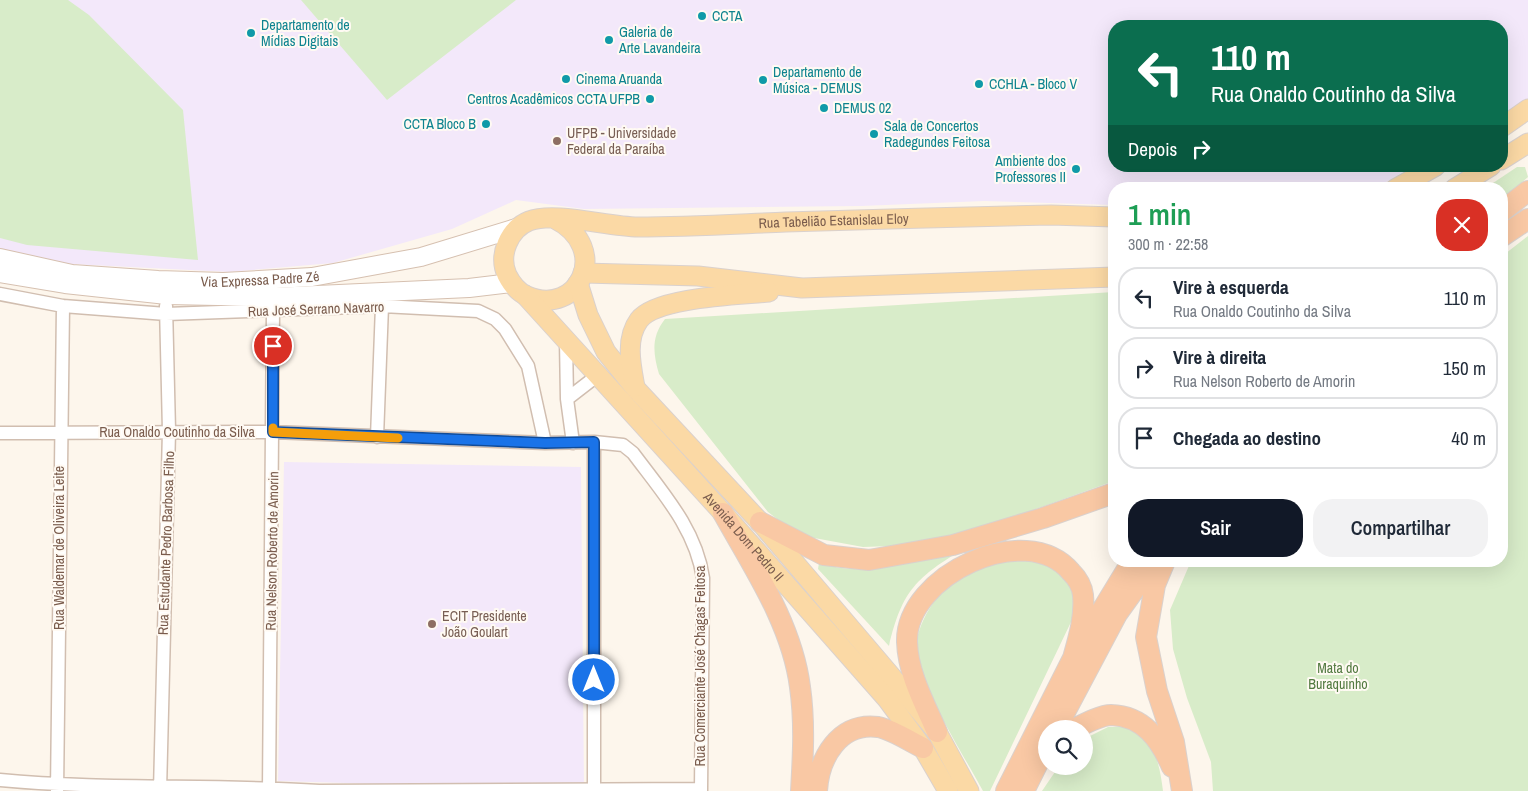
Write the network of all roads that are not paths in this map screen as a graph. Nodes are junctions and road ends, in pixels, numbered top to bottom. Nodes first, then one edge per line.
1 (1528, 109) edge
2 (1508, 123) edge
3 (1528, 143) edge
4 (1508, 156) edge
5 (1425, 172) edge
6 (1481, 172) edge
7 (1407, 182) edge
8 (1465, 182) edge
9 (1528, 191) edge
10 (1508, 207) edge
11 (1108, 217) edge
12 (555, 219) junction
13 (1528, 219) edge
14 (516, 228) junction
15 (1508, 232) edge
16 (0, 258) edge
17 (0, 273) edge
18 (1108, 277) edge
19 (580, 278) junction
20 (802, 288) junction
21 (518, 289) junction
22 (0, 294) edge
23 (166, 295) junction
24 (63, 306) junction
25 (382, 306) junction
26 (273, 311) junction
27 (166, 314) junction
28 (566, 341) junction
29 (598, 375) junction
30 (635, 388) junction
31 (567, 399) junction
32 (169, 431) junction
33 (0, 432) edge
34 (60, 432) junction
35 (273, 432) junction
36 (378, 437) junction
37 (594, 442) junction
38 (545, 443) junction
39 (572, 443) junction
40 (1108, 495) edge
41 (723, 513) junction
42 (760, 522) junction
43 (1128, 567) edge
44 (1151, 567) edge
45 (1162, 567) edge
46 (1073, 658) junction
47 (1061, 720) edge
48 (1093, 722) edge
49 (937, 732) junction
50 (923, 748) junction
51 (1038, 763) edge
52 (1038, 770) edge
53 (0, 780) edge
54 (1026, 787) edge
55 (57, 788) edge
56 (160, 788) edge
57 (269, 789) edge
58 (375, 790) edge
59 (483, 790) edge
60 (701, 790) edge
61 (1182, 790) edge
62 (594, 791) edge
63 (801, 791) edge
64 (817, 791) edge
65 (948, 791) edge
66 (969, 791) edge
67 (1006, 791) edge

1 - 2 main road
3 - 4 main road
5 - 7 main road
6 - 8 main road
9 - 10 highway
11 - 12 main road, Rua Tabelião Estanislau Eloy
12 - 14 main road
12 - 19 main road
13 - 15 highway
14 - 16 main road, Via Expressa Padre Zé
14 - 21 main road
17 - 23 main road, Via Expressa Padre Zé
18 - 20 main road
19 - 20 main road
19 - 21 main road
19 - 30 main road, Avenida Dom Pedro II
20 - 30 main road
21 - 23 main road, Via Expressa Padre Zé
21 - 28 main road, Avenida Dom Pedro II
22 - 24 street, Rua José Serrano Navarro
23 - 27 street, Rua Estudante Pedro Barbosa Filho
24 - 27 street, Rua José Serrano Navarro
24 - 34 street, Rua Waldemar de Oliveira Leite
25 - 26 street, Rua José Serrano Navarro
25 - 36 street
25 - 38 street, Rua José Serrano Navarro
26 - 27 street, Rua José Serrano Navarro
26 - 35 street, Rua Nelson Roberto de Amorin
27 - 32 street, Rua Estudante Pedro Barbosa Filho
28 - 29 main road, Avenida Dom Pedro II
28 - 31 street
29 - 31 street
29 - 41 main road, Avenida Dom Pedro II
30 - 42 main road, Avenida Dom Pedro II
31 - 39 street
32 - 34 street, Rua Onaldo Coutinho da Silva
32 - 35 street, Rua Onaldo Coutinho da Silva
32 - 56 street, Rua Estudante Pedro Barbosa Filho
33 - 34 street, Rua Onaldo Coutinho da Silva
34 - 55 street, Rua Waldemar de Oliveira Leite
35 - 36 street, Rua Onaldo Coutinho da Silva
35 - 57 street, Rua Nelson Roberto de Amorin
36 - 38 street, Rua Onaldo Coutinho da Silva
37 - 39 street, Rua Onaldo Coutinho da Silva
37 - 60 street, Rua Comerciante José Chagas Feitosa
37 - 62 street
38 - 39 street, Rua Onaldo Coutinho da Silva
40 - 42 highway
41 - 50 main road, Avenida Dom Pedro II
41 - 63 highway
42 - 49 main road, Avenida Dom Pedro II
43 - 46 highway
44 - 47 highway
45 - 61 highway
46 - 49 highway
46 - 67 highway
48 - 61 highway
49 - 66 main road, Avenida Dom Pedro II
50 - 64 highway
50 - 65 main road, Avenida Dom Pedro II
51 - 54 highway
52 - 54 highway
53 - 55 street
55 - 56 street
56 - 57 street
57 - 58 street
58 - 59 street
59 - 62 street
60 - 62 street

